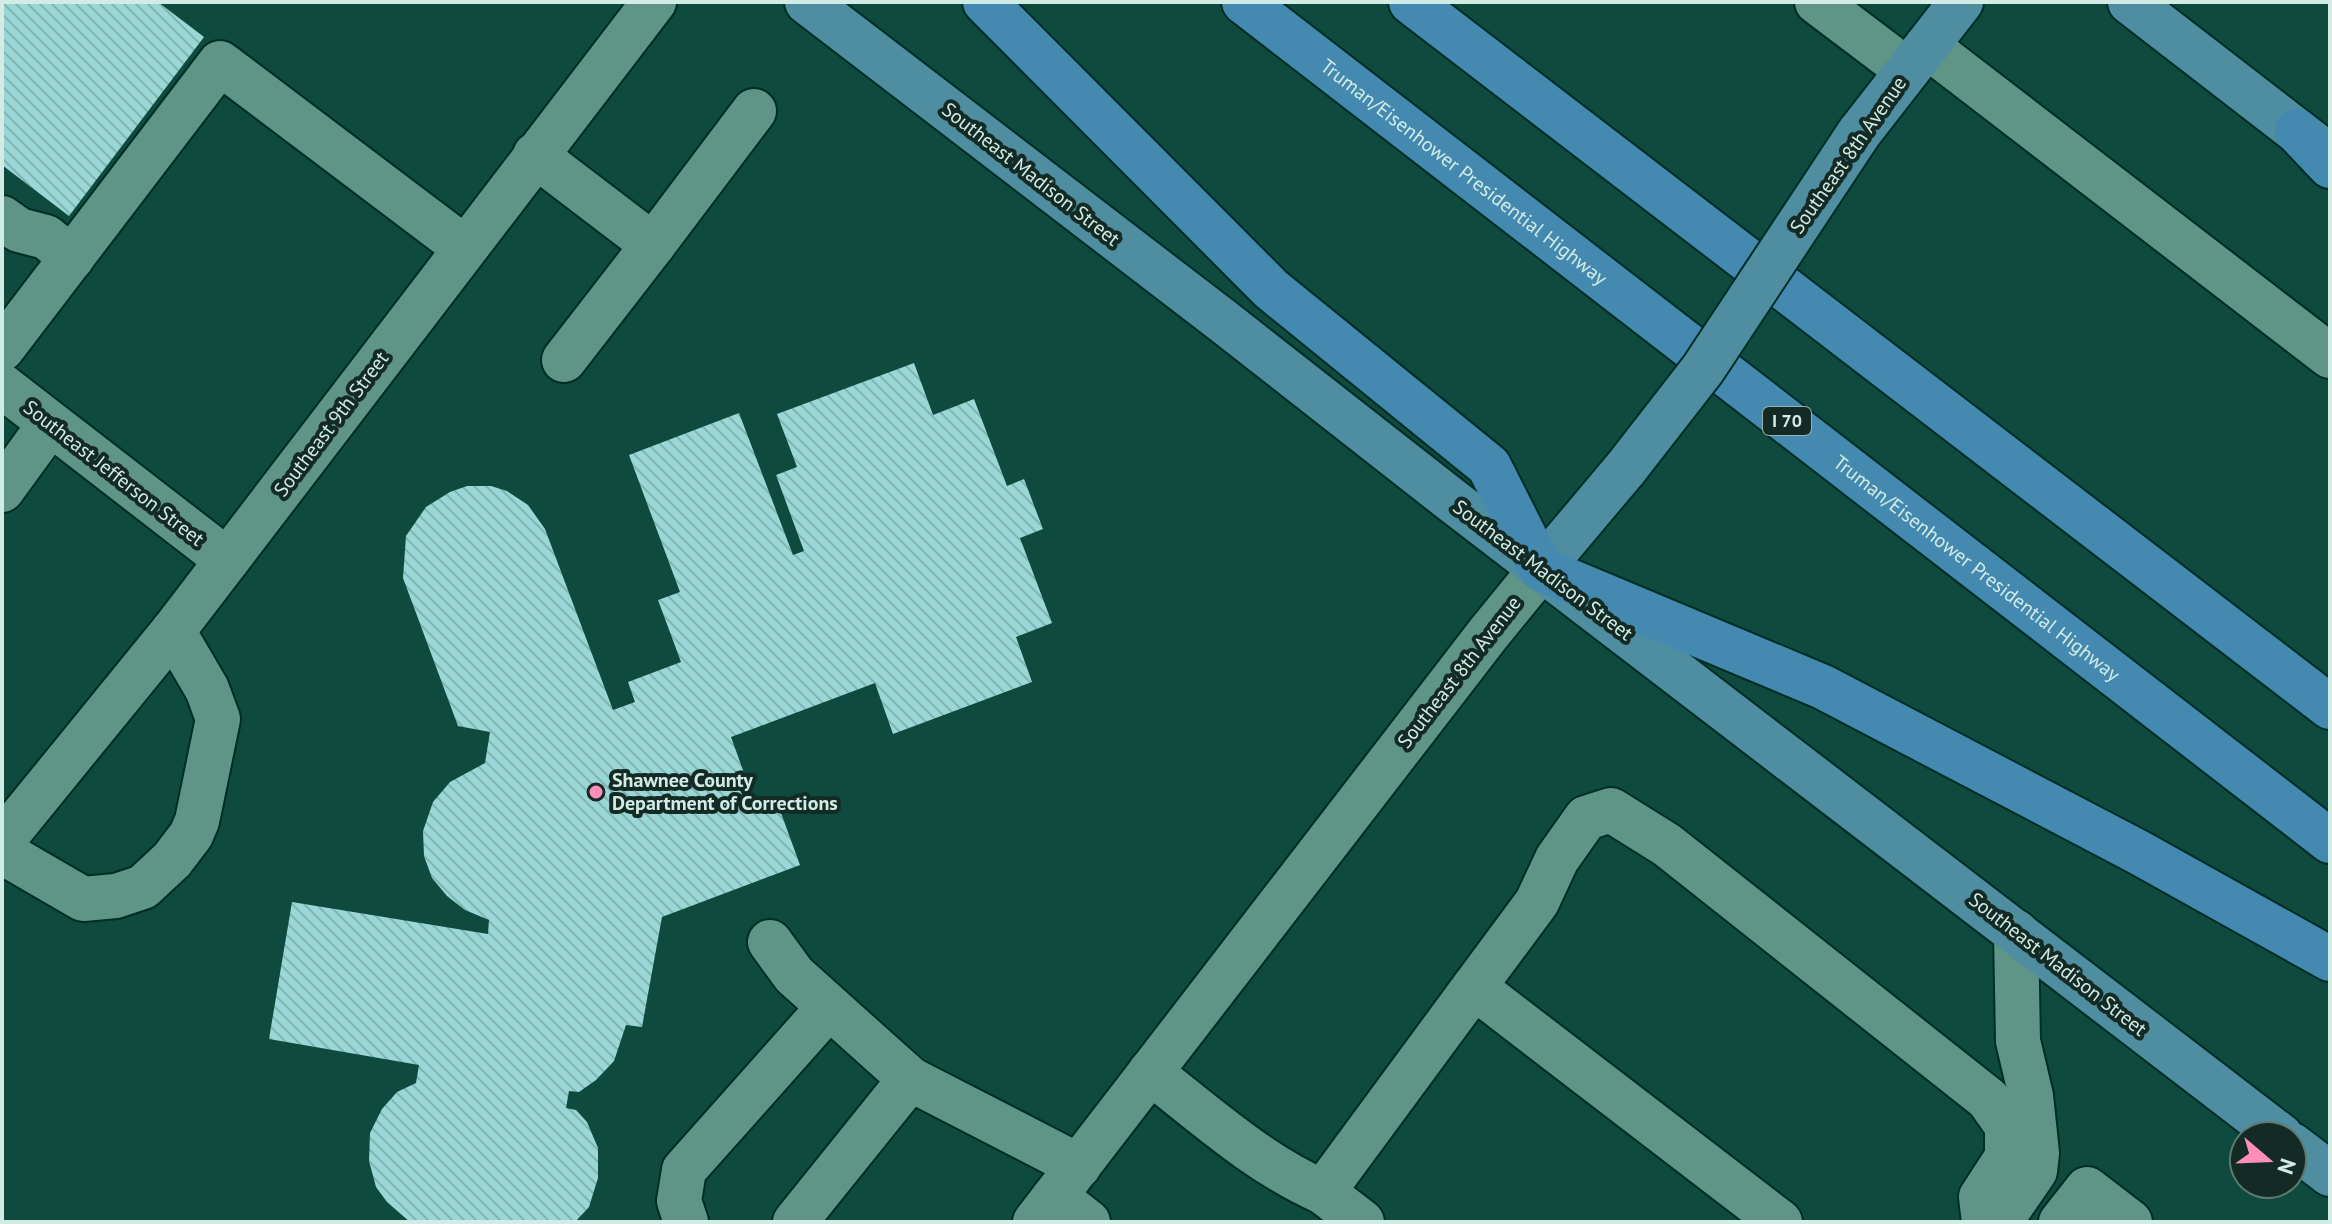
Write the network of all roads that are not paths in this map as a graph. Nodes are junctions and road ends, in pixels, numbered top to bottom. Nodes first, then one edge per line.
1 (654, 2) edge
2 (807, 2) edge
3 (985, 2) edge
4 (1244, 2) edge
5 (1411, 2) edge
6 (1817, 2) edge
7 (1961, 2) edge
8 (2130, 2) edge
9 (1917, 58) junction
10 (754, 111) dead end
11 (2313, 144) edge
12 (535, 155) junction
13 (2330, 166) edge
14 (2, 218) edge
15 (653, 245) junction
16 (465, 248) junction
17 (72, 258) junction
18 (2, 349) edge
19 (2330, 356) edge
20 (564, 360) dead end
21 (2, 386) edge
22 (50, 424) junction
23 (2, 490) edge
24 (227, 560) junction
25 (1541, 569) junction
26 (173, 631) junction
27 (2330, 707) edge
28 (2, 841) edge
29 (2330, 841) edge
30 (2, 852) edge
31 (2016, 932) junction
32 (770, 942) dead end
33 (2330, 959) edge
34 (1474, 987) junction
35 (829, 1007) junction
36 (1150, 1072) junction
37 (910, 1079) junction
38 (2260, 1120) edge
39 (2308, 1157) edge
40 (2330, 1174) edge
41 (1323, 1192) junction
42 (1064, 1202) edge
43 (686, 1222) edge
44 (795, 1222) edge
45 (1362, 1222) edge
46 (1780, 1222) edge
47 (1984, 1222) edge
48 (2000, 1222) edge
49 (2061, 1222) edge
50 (2130, 1222) edge

1 - 12 street, Southeast 9th Street
2 - 25 main road, Southeast Madison Street
3 - 25 highway
4 - 29 highway, Truman/Eisenhower Presidential Highway / I 70
5 - 27 highway
6 - 9 street
7 - 9 main road, Southeast 8th Avenue
8 - 11 main road
9 - 19 street
9 - 25 main road, Southeast 8th Avenue, bridge
10 - 15 street
11 - 13 highway
12 - 15 street
12 - 16 street, Southeast 9th Street
14 - 17 street
15 - 20 street
16 - 17 street
16 - 24 street, Southeast 9th Street
17 - 18 street
21 - 22 street, Southeast Jefferson Street
22 - 23 street
22 - 24 street, Southeast Jefferson Street
24 - 26 street, Southeast 9th Street
25 - 31 main road, Southeast Madison Street
25 - 33 highway
25 - 36 street, Southeast 8th Avenue
26 - 28 street, Southeast 9th Street
26 - 30 street
31 - 38 main road, Southeast Madison Street
31 - 48 street
32 - 35 street
34 - 41 street
34 - 46 street
34 - 47 street
35 - 37 street
35 - 43 street
36 - 41 street
36 - 42 street, Southeast 8th Avenue
37 - 42 street
37 - 44 street
39 - 40 main road
41 - 45 street
49 - 50 street

